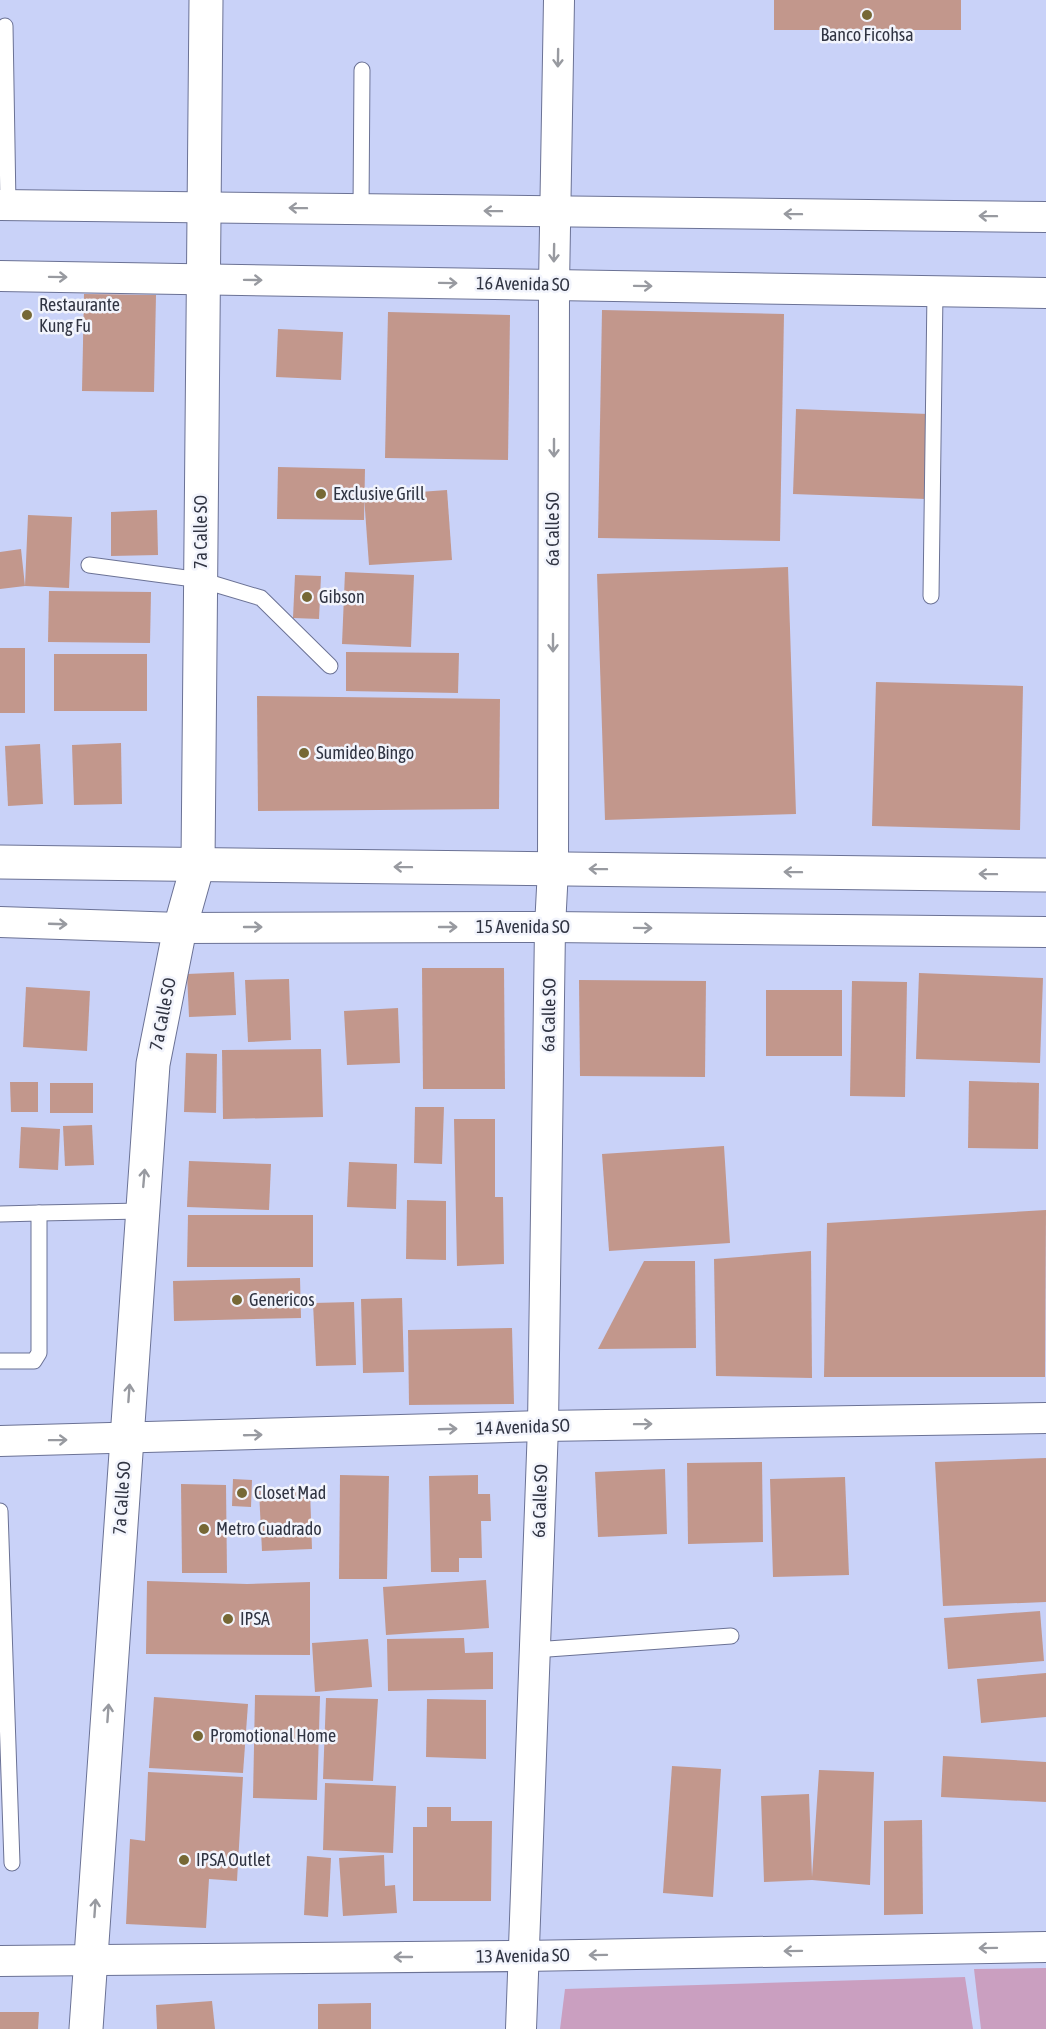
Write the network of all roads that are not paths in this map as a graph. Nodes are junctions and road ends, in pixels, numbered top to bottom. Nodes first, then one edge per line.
1 (206, 0) edge
2 (559, 0) edge
3 (5, 26) dead end
4 (362, 70) dead end
5 (4, 205) edge
6 (204, 207) junction
7 (361, 209) junction
8 (555, 212) junction
9 (1046, 217) edge
10 (0, 276) edge
11 (204, 279) junction
12 (554, 285) junction
13 (935, 291) junction
14 (1046, 293) edge
15 (89, 564) dead end
16 (201, 580) junction
17 (931, 596) dead end
18 (330, 666) dead end
19 (0, 862) edge
20 (198, 864) junction
21 (553, 869) junction
22 (1046, 875) edge
23 (0, 922) edge
24 (550, 927) junction
25 (180, 928) junction
26 (1046, 932) edge
27 (142, 1210) junction
28 (39, 1213) junction
29 (0, 1214) edge
30 (0, 1361) edge
31 (1046, 1418) edge
32 (543, 1426) junction
33 (126, 1439) junction
34 (0, 1441) edge
35 (0, 1511) edge
36 (0, 1541) edge
37 (731, 1636) dead end
38 (534, 1650) junction
39 (12, 1863) dead end
40 (1046, 1947) edge
41 (523, 1956) junction
42 (92, 1959) junction
43 (0, 1961) edge
44 (86, 2029) edge
45 (521, 2029) edge

1 - 6 main road, 7a Calle SO
2 -> 8 street, 6a Calle SO
3 - 5 lane
4 - 7 lane
5 - 6 street
7 -> 6 street
6 - 11 main road, 7a Calle SO
8 -> 7 street
9 -> 8 street
8 -> 12 street, 6a Calle SO
10 -> 11 street, 16 Avenida SO
11 -> 12 street, 16 Avenida SO
11 - 16 main road, 7a Calle SO
12 -> 13 street, 16 Avenida SO
12 -> 21 street, 6a Calle SO
13 - 14 street, 16 Avenida SO
13 - 17 lane
15 - 16 lane
16 - 18 lane
16 - 20 main road, 7a Calle SO
19 - 20 main road
21 -> 20 main road
20 - 25 main road, 7a Calle SO
22 -> 21 main road
21 - 24 street, 6a Calle SO
23 -> 25 street, 15 Avenida SO
25 -> 24 street, 15 Avenida SO
24 -> 26 street, 15 Avenida SO
24 - 32 street, 6a Calle SO
27 -> 25 main road, 7a Calle SO
27 - 28 lane
33 -> 27 main road, 7a Calle SO
28 - 29 lane
28 - 30 lane
32 -> 31 street, 14 Avenida SO
33 -> 32 street, 14 Avenida SO
32 - 38 street, 6a Calle SO
34 -> 33 street, 14 Avenida SO
42 -> 33 main road, 7a Calle SO
35 - 36 lane
36 - 39 lane
37 - 38 lane
38 - 41 street, 6a Calle SO
40 -> 41 street, 13 Avenida SO
41 -> 42 street, 13 Avenida SO
41 - 45 street, 6a Calle SO
42 - 43 street, 13 Avenida SO
42 - 44 main road, 7a Calle SO

